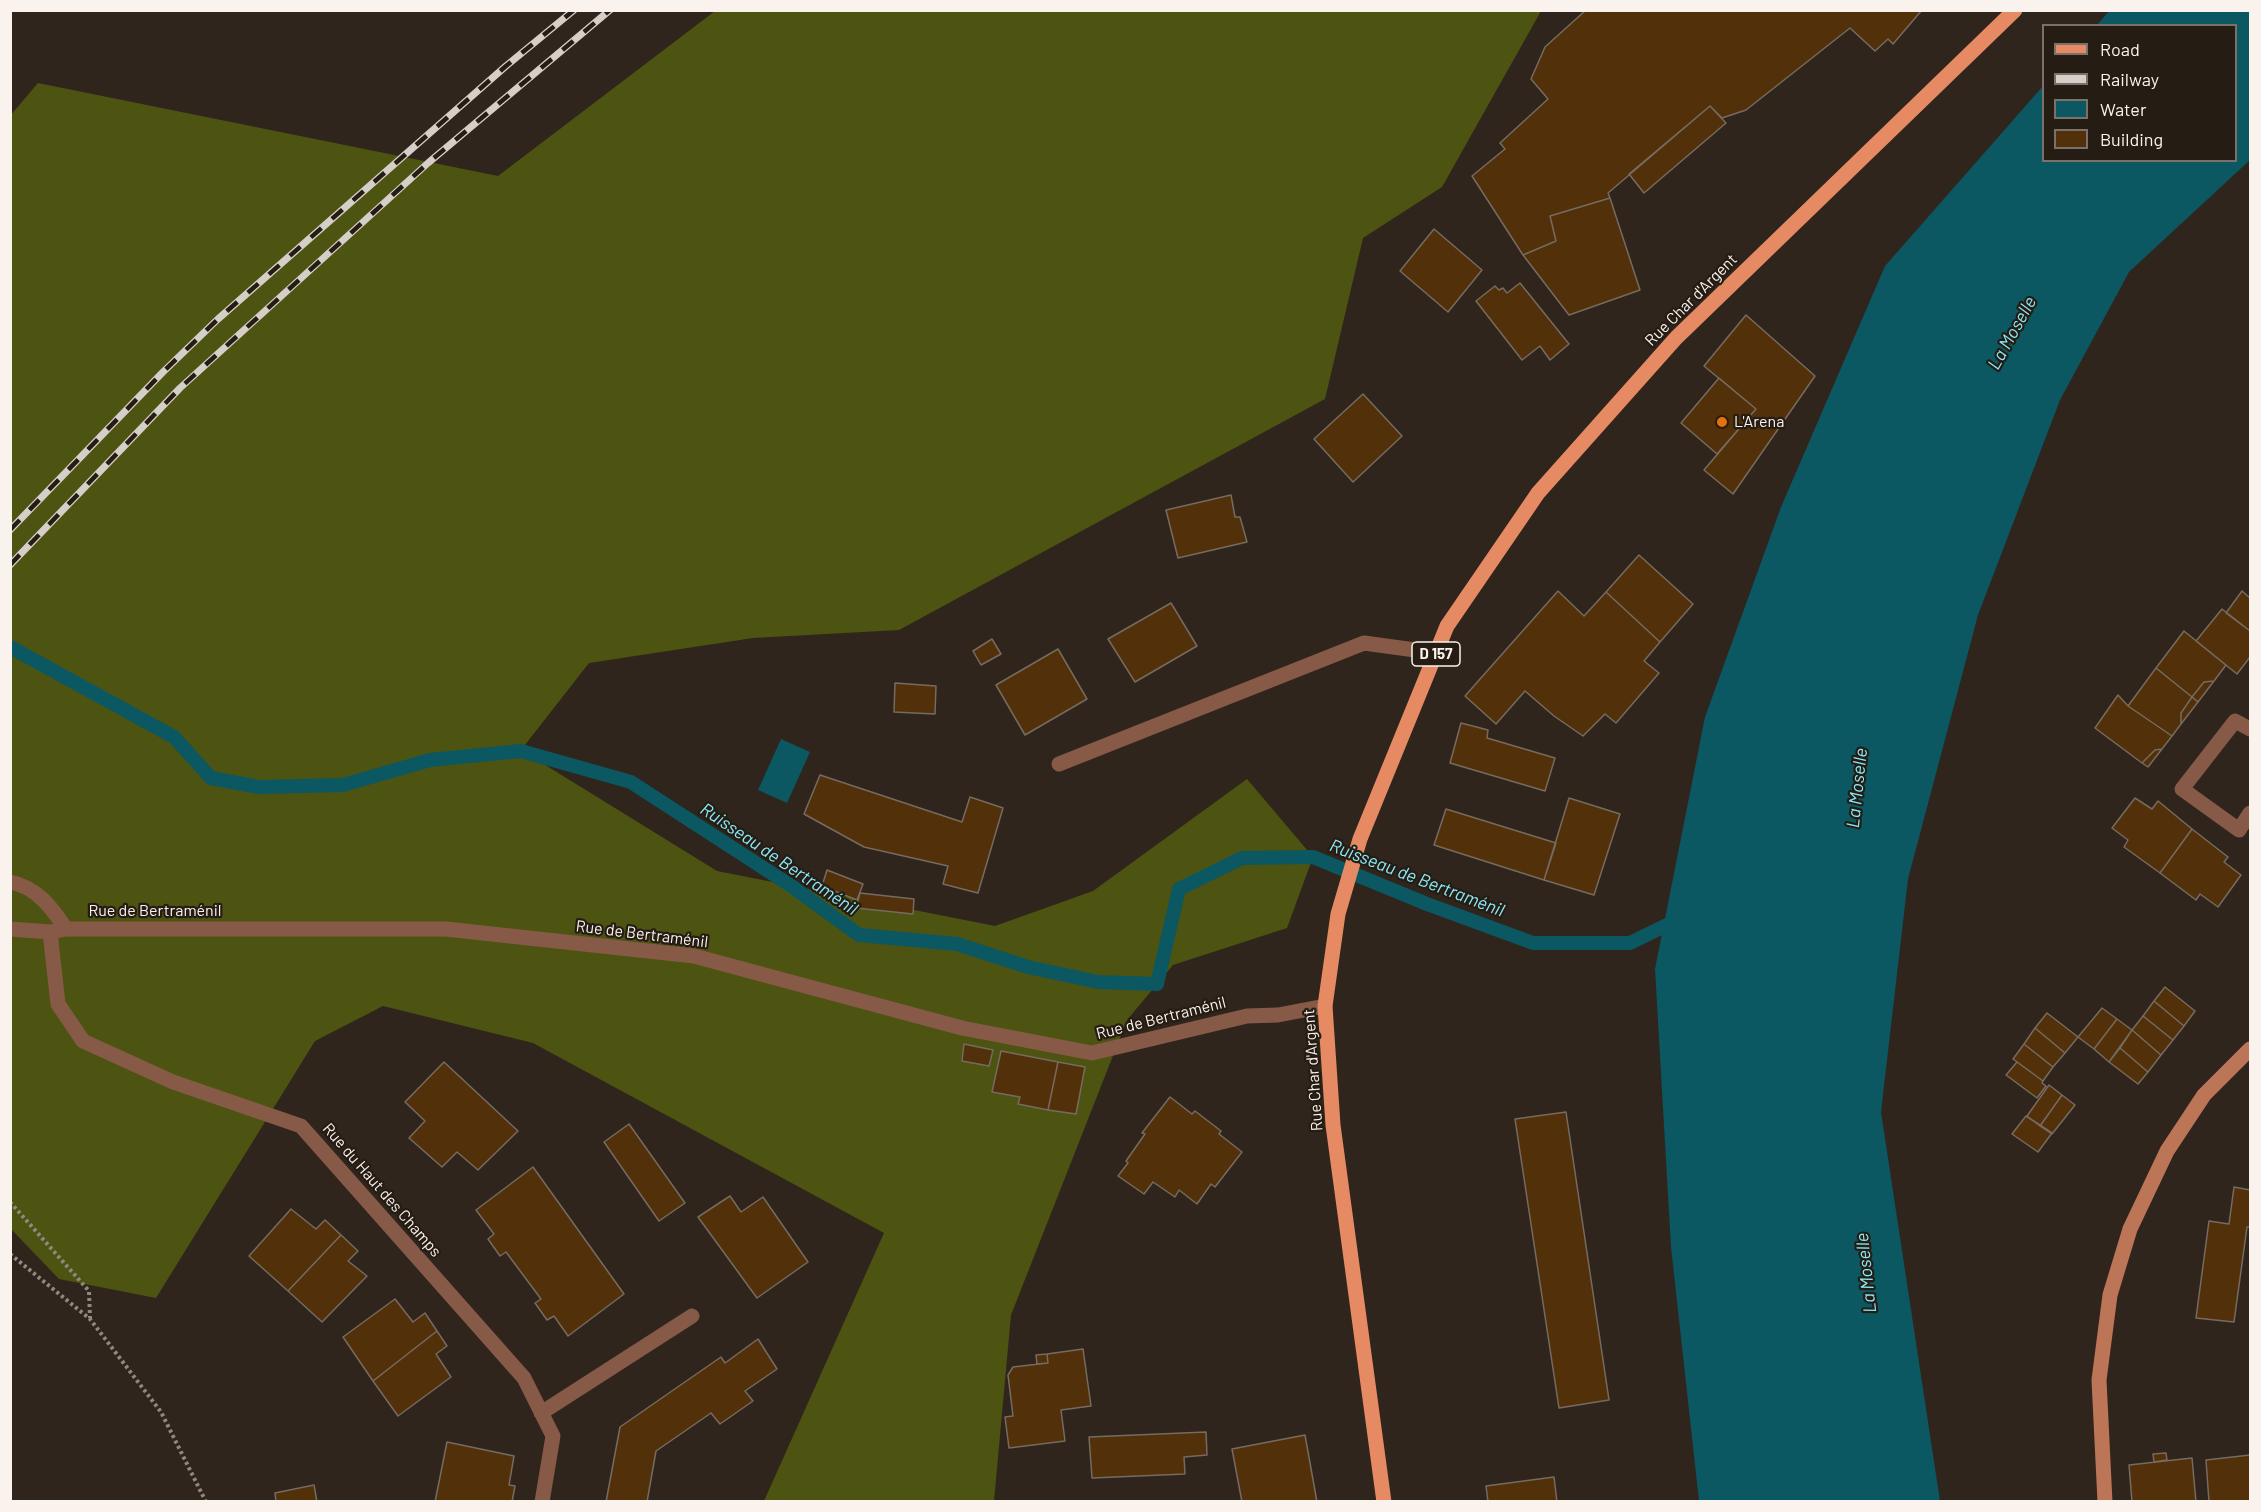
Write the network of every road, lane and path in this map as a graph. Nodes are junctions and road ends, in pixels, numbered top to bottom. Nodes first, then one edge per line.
1 (2015, 10) edge
2 (1437, 652) junction
3 (2250, 729) edge
4 (1059, 764) dead end
5 (2250, 813) edge
6 (10, 882) edge
7 (10, 928) edge
8 (66, 929) junction
9 (50, 932) junction
10 (1325, 1006) junction
11 (2250, 1049) edge
12 (10, 1202) edge
13 (10, 1254) edge
14 (692, 1316) dead end
15 (90, 1319) junction
16 (542, 1413) junction
17 (206, 1502) edge
18 (542, 1502) edge
19 (1384, 1502) edge
20 (2105, 1502) edge

1 - 2 main road, Rue Char d'Argent / D 157
2 - 4 street
2 - 10 main road, Rue Char d'Argent / D 157
3 - 5 street
6 - 8 street
7 - 9 street, Rue de Bertraménil
8 - 9 street, Rue de Bertraménil
8 - 10 street, Rue de Bertraménil
9 - 16 street, Rue du Haut des Champs
10 - 19 main road, Rue Char d'Argent / D 157
11 - 20 street
12 - 15 path
13 - 15 path
14 - 16 street
15 - 17 path
16 - 18 street, Rue du Haut des Champs

